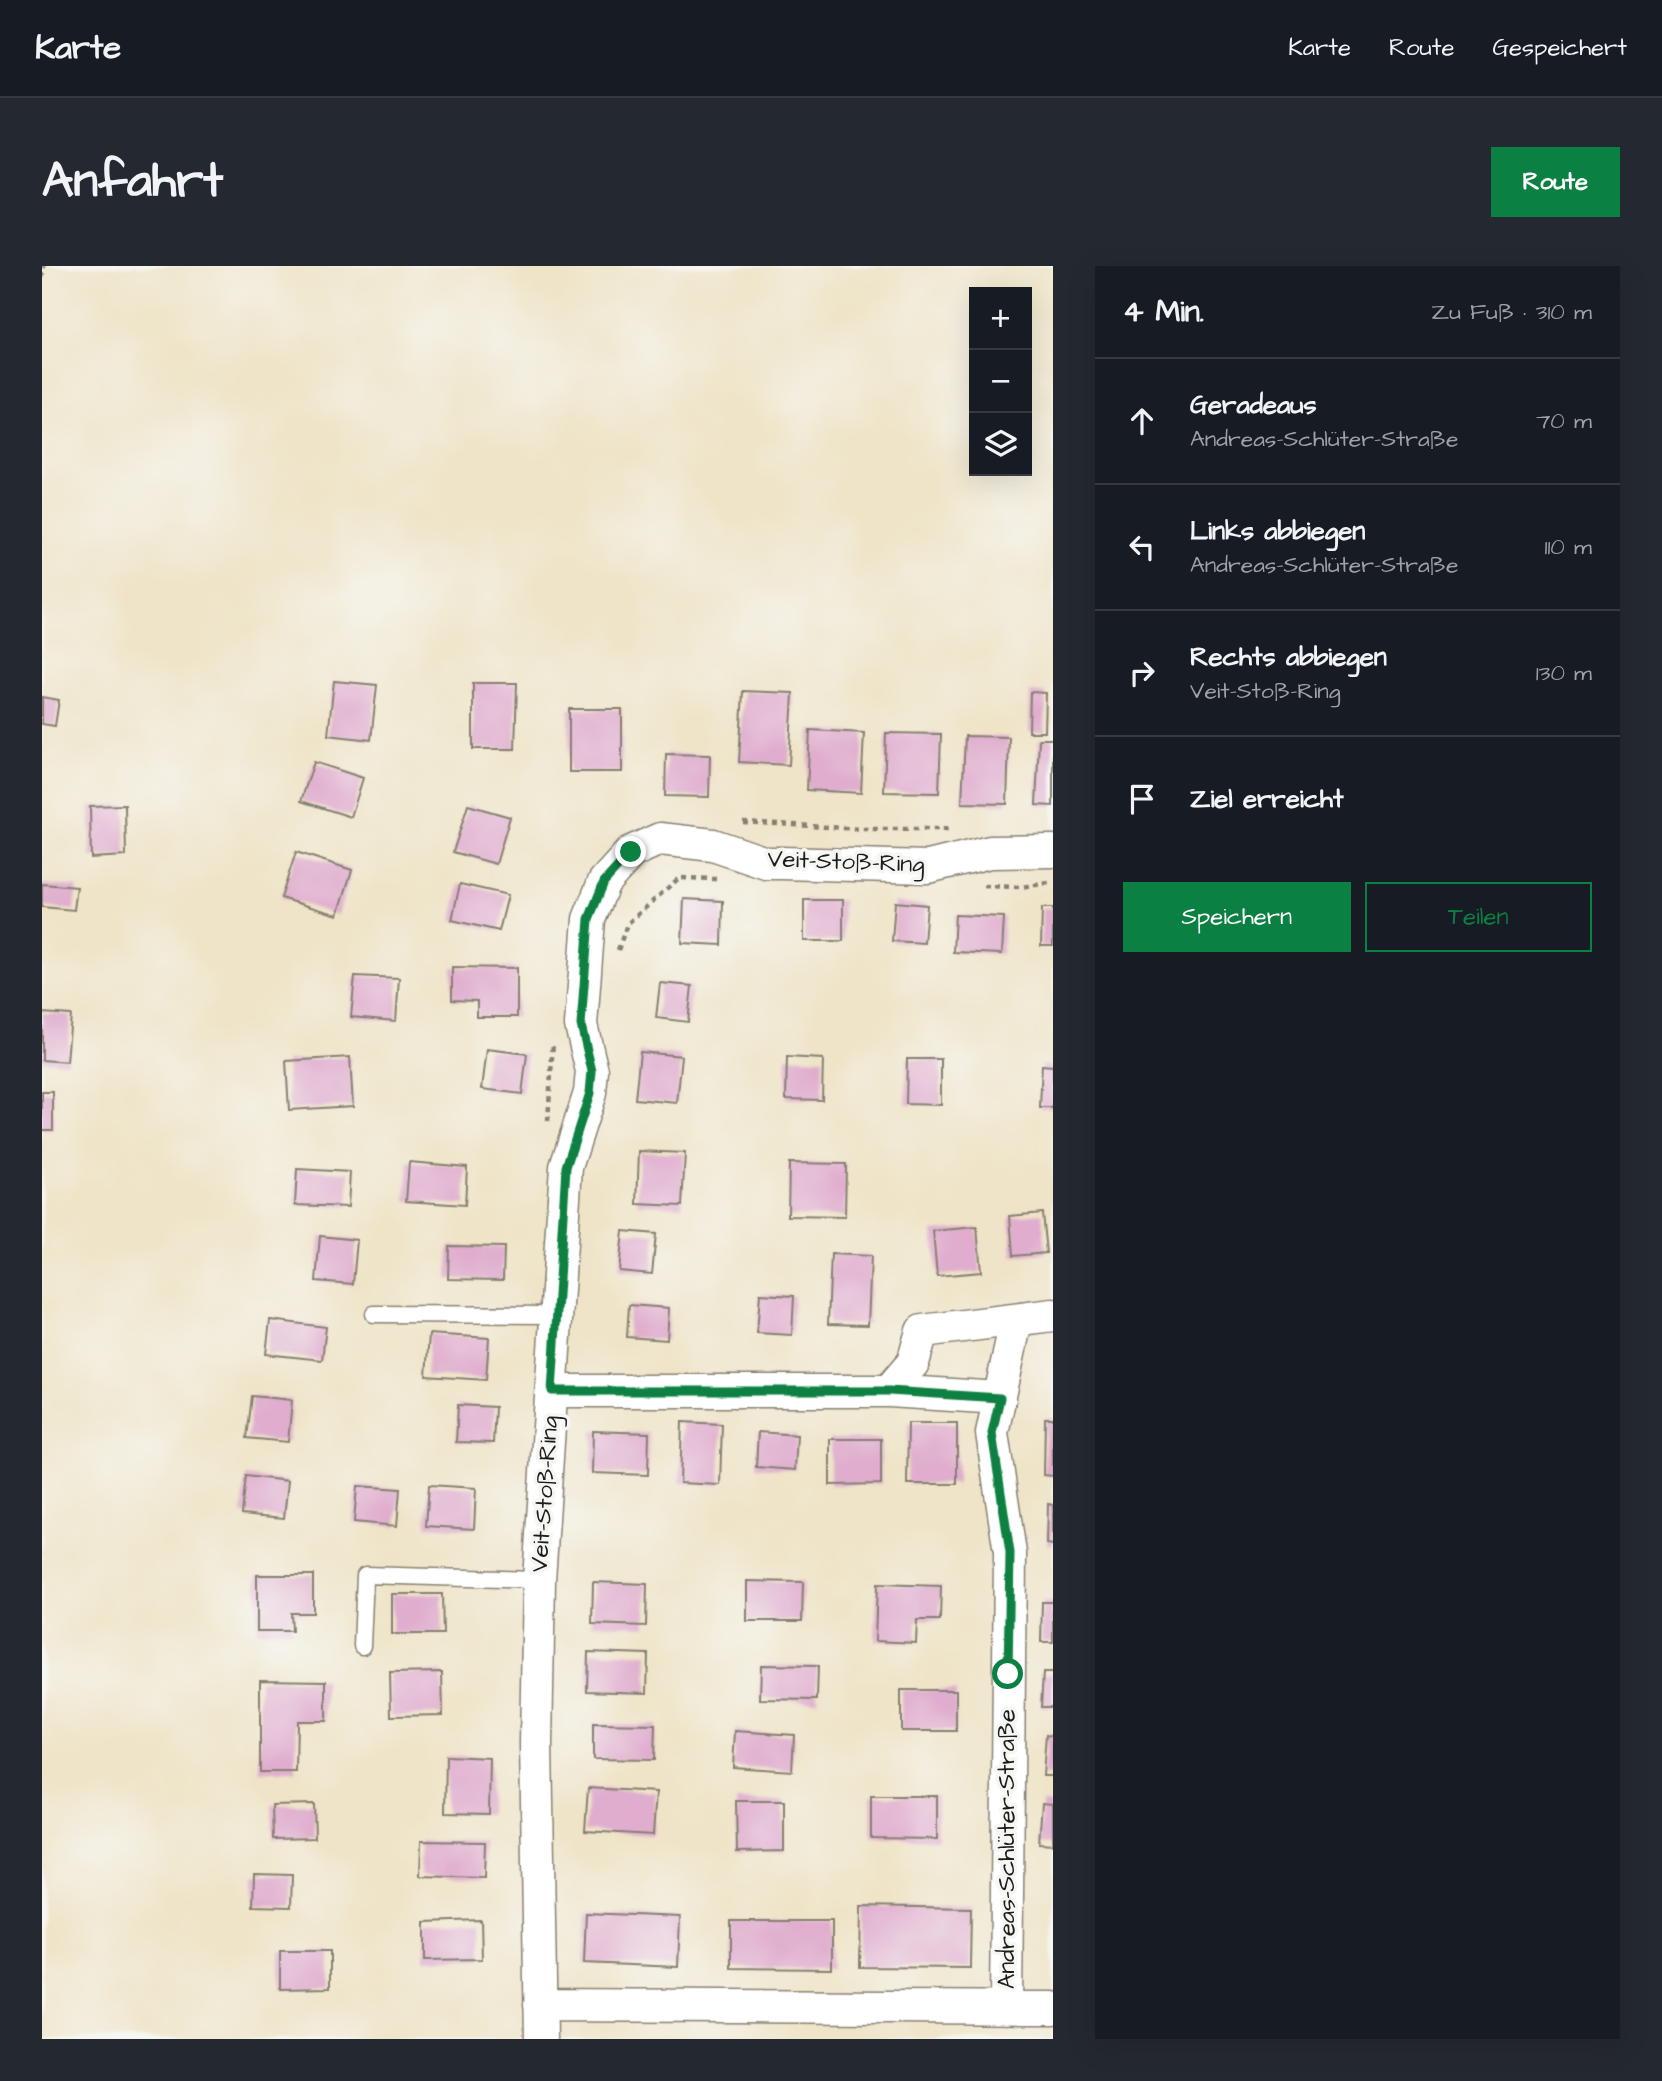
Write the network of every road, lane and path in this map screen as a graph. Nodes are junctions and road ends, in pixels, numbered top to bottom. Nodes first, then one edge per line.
1 (44, 266) edge
2 (42, 278) edge
3 (741, 822) dead end
4 (962, 829) dead end
5 (1053, 851) edge
6 (729, 879) dead end
7 (1053, 883) edge
8 (981, 886) dead end
9 (615, 960) dead end
10 (553, 1038) dead end
11 (547, 1130) dead end
12 (374, 1314) dead end
13 (556, 1315) junction
14 (1053, 1315) edge
15 (1016, 1321) junction
16 (552, 1391) junction
17 (889, 1391) junction
18 (1000, 1398) junction
19 (539, 1580) junction
20 (362, 1646) dead end
21 (540, 2004) junction
22 (1006, 2008) junction
23 (1053, 2008) edge
24 (541, 2039) edge

1 - 2 path
3 - 4 path
5 - 13 street, Veit-Stoß-Ring
6 - 9 path
7 - 8 path
10 - 11 path
12 - 13 lane
13 - 16 street, Veit-Stoß-Ring
14 - 15 street
15 - 17 street
15 - 18 street, Andreas-Schlüter-Straße
16 - 17 street
16 - 19 street, Veit-Stoß-Ring
17 - 18 street
18 - 22 street, Andreas-Schlüter-Straße
19 - 20 lane
19 - 21 street, Veit-Stoß-Ring
21 - 22 street, Andreas-Schlüter-Straße
21 - 24 street, Veit-Stoß-Ring
22 - 23 street, Andreas-Schlüter-Straße

